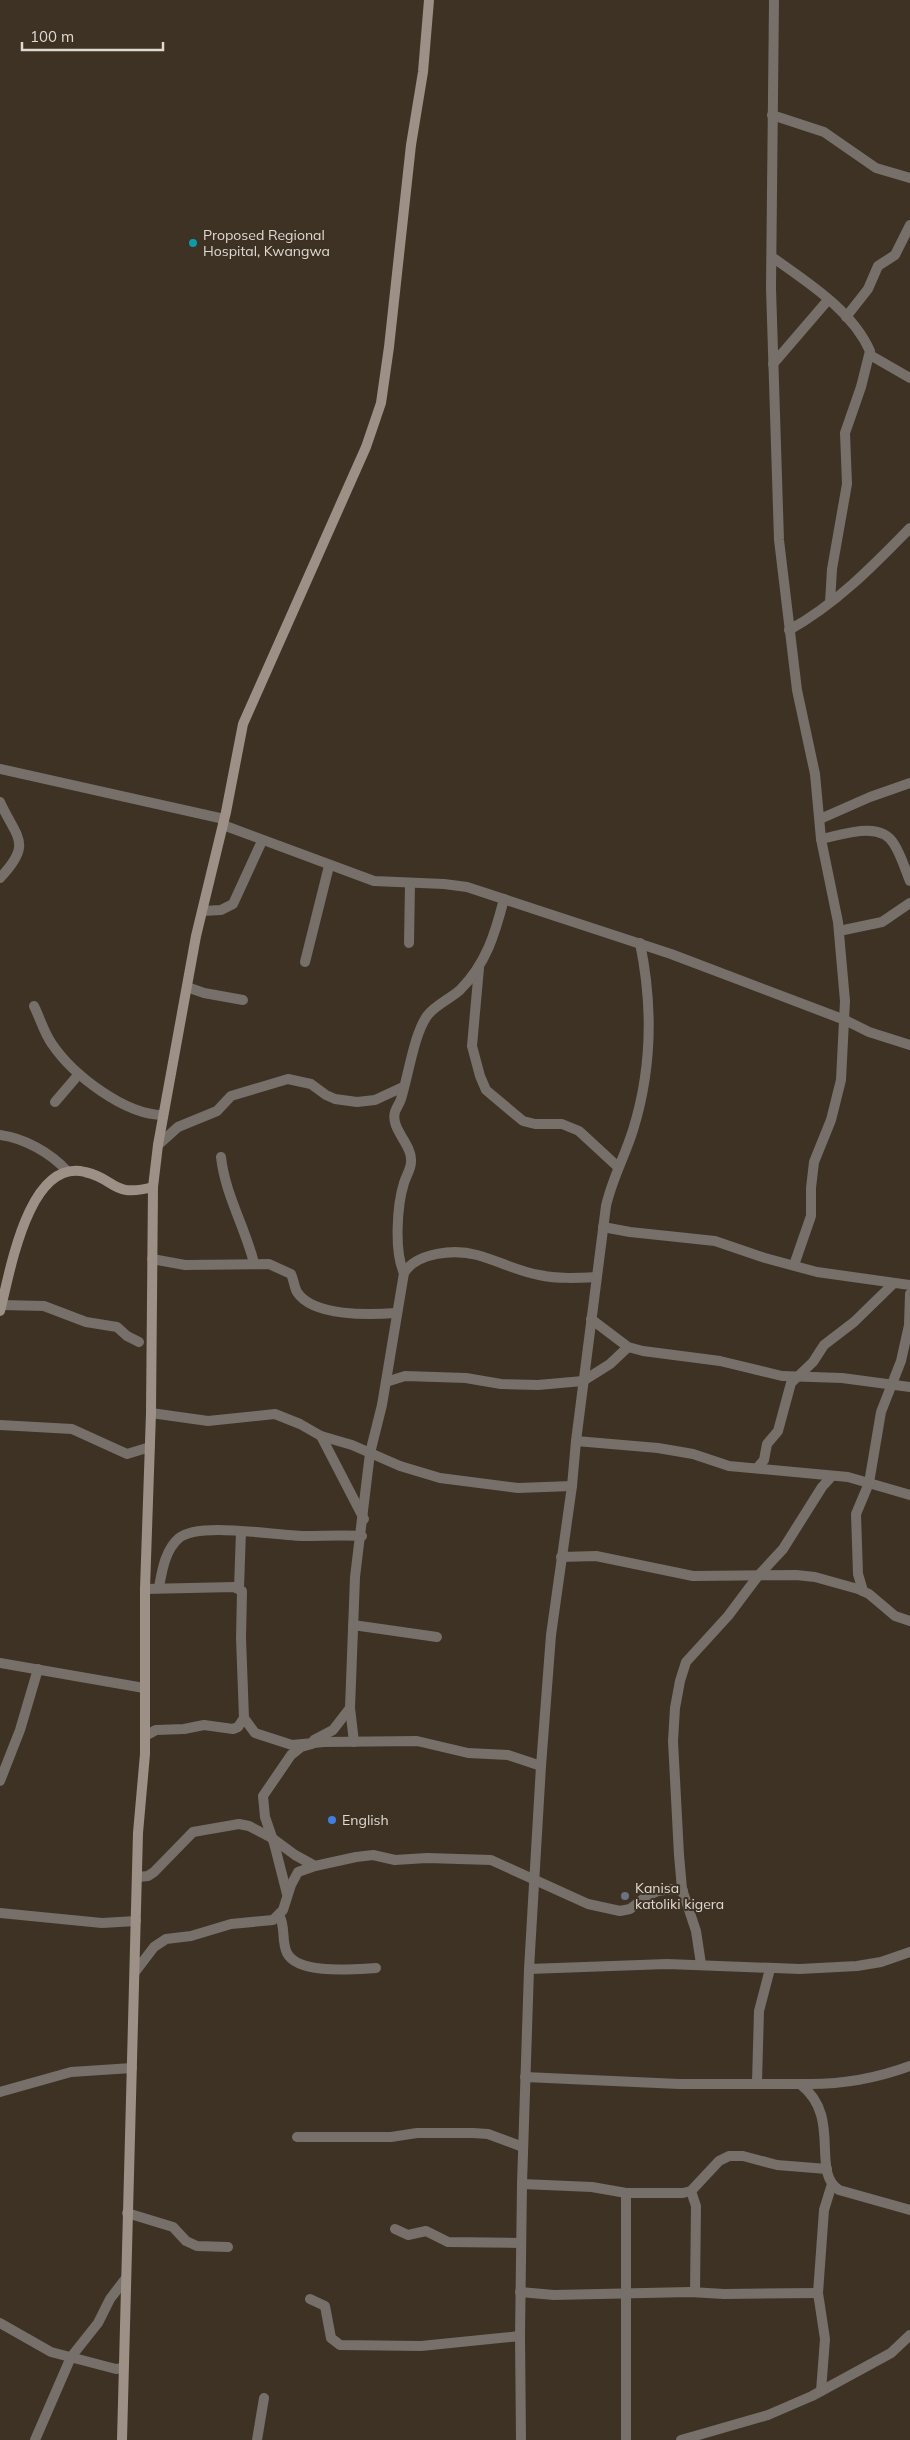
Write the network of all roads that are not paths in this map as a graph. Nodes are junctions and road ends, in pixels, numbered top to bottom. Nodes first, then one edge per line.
1 (429, 0) edge
2 (774, 0) edge
3 (772, 115) junction
4 (910, 178) edge
5 (910, 225) edge
6 (772, 257) junction
7 (828, 300) junction
8 (846, 317) junction
9 (870, 355) junction
10 (773, 364) junction
11 (910, 378) edge
12 (910, 528) edge
13 (830, 602) junction
14 (789, 630) junction
15 (0, 769) edge
16 (910, 783) edge
17 (0, 802) edge
18 (820, 818) junction
19 (224, 822) junction
20 (821, 839) junction
21 (262, 840) junction
22 (329, 866) junction
23 (0, 878) edge
24 (910, 881) edge
25 (410, 884) junction
26 (504, 899) junction
27 (910, 903) edge
28 (204, 911) junction
29 (839, 931) junction
30 (408, 943) dead end
31 (640, 943) junction
32 (305, 962) dead end
33 (479, 968) junction
34 (187, 987) junction
35 (243, 1000) dead end
36 (34, 1006) dead end
37 (845, 1020) junction
38 (910, 1045) edge
39 (79, 1074) junction
40 (403, 1086) junction
41 (55, 1102) dead end
42 (163, 1115) junction
43 (1, 1134) edge
44 (158, 1146) junction
45 (220, 1157) dead end
46 (618, 1167) junction
47 (67, 1171) junction
48 (153, 1188) junction
49 (603, 1227) junction
50 (152, 1259) junction
51 (254, 1263) junction
52 (794, 1265) junction
53 (404, 1273) junction
54 (596, 1277) junction
55 (894, 1283) junction
56 (910, 1285) edge
57 (910, 1294) edge
58 (1, 1308) edge
59 (396, 1313) junction
60 (591, 1319) junction
61 (139, 1342) dead end
62 (628, 1347) junction
63 (797, 1376) junction
64 (583, 1381) junction
65 (386, 1382) junction
66 (892, 1384) junction
67 (910, 1387) edge
68 (152, 1413) junction
69 (0, 1424) edge
70 (321, 1436) junction
71 (576, 1441) junction
72 (150, 1447) junction
73 (370, 1454) junction
74 (758, 1467) junction
75 (832, 1476) junction
76 (869, 1483) junction
77 (572, 1486) junction
78 (910, 1495) edge
79 (364, 1519) junction
80 (241, 1532) junction
81 (362, 1536) junction
82 (561, 1556) junction
83 (758, 1576) junction
84 (159, 1587) junction
85 (239, 1588) junction
86 (145, 1589) junction
87 (863, 1591) junction
88 (910, 1620) edge
89 (353, 1625) junction
90 (437, 1637) dead end
91 (0, 1663) edge
92 (38, 1670) junction
93 (144, 1688) junction
94 (350, 1708) junction
95 (244, 1718) junction
96 (145, 1736) junction
97 (354, 1742) junction
98 (312, 1744) junction
99 (541, 1766) junction
100 (0, 1780) edge
101 (272, 1838) junction
102 (315, 1866) junction
103 (138, 1877) junction
104 (535, 1880) junction
105 (683, 1891) junction
106 (287, 1894) junction
107 (0, 1913) edge
108 (279, 1915) junction
109 (136, 1921) junction
110 (910, 1952) edge
111 (701, 1964) junction
112 (376, 1968) dead end
113 (529, 1969) junction
114 (770, 1969) junction
115 (134, 1972) junction
116 (910, 2066) edge
117 (132, 2068) junction
118 (525, 2077) junction
119 (757, 2082) junction
120 (800, 2084) junction
121 (0, 2092) edge
122 (297, 2137) dead end
123 (523, 2147) junction
124 (826, 2169) junction
125 (522, 2184) junction
126 (832, 2184) junction
127 (690, 2191) junction
128 (626, 2193) junction
129 (910, 2210) edge
130 (127, 2213) junction
131 (395, 2229) dead end
132 (521, 2243) junction
133 (228, 2247) dead end
134 (126, 2278) junction
135 (520, 2292) junction
136 (696, 2292) junction
137 (818, 2293) junction
138 (626, 2295) junction
139 (310, 2299) dead end
140 (0, 2324) edge
141 (910, 2335) edge
142 (520, 2336) junction
143 (71, 2357) junction
144 (123, 2368) junction
145 (821, 2391) junction
146 (264, 2398) dead end
147 (35, 2440) edge
148 (122, 2440) edge
149 (257, 2440) edge
150 (521, 2440) edge
151 (626, 2440) edge
152 (681, 2440) edge

1 - 19 street
2 - 3 street
3 - 4 street
3 - 6 street
5 - 8 street
6 - 7 street
6 - 10 street
7 - 8 street
7 - 10 street
8 - 9 street
9 - 11 street
9 - 13 street
10 - 14 street
12 - 13 street
13 - 14 street
14 - 18 street
15 - 19 street
16 - 18 street
17 - 23 street
18 - 20 street
19 - 21 street
19 - 28 street
20 - 24 street
20 - 29 street
21 - 22 street
21 - 28 street
22 - 25 street
22 - 32 street
25 - 26 street
25 - 30 street
26 - 31 street
26 - 33 street
27 - 29 street
28 - 34 street
29 - 37 street
31 - 37 street
31 - 46 street
33 - 40 street
33 - 46 street
34 - 35 street
34 - 42 street
36 - 39 street
37 - 38 street
37 - 52 street
39 - 41 street
39 - 42 street
40 - 44 street
40 - 53 street
42 - 44 street
43 - 47 street
44 - 48 street
45 - 51 street
46 - 49 street
47 - 48 street
47 - 58 street
48 - 50 street
49 - 52 street
49 - 54 street
50 - 51 street
50 - 68 street
51 - 59 street
52 - 55 street
53 - 54 street
53 - 59 street
54 - 60 street
55 - 56 street
55 - 63 street
57 - 66 street
58 - 61 street
59 - 65 street
60 - 62 street
60 - 64 street
62 - 63 street
62 - 64 street
63 - 66 street
63 - 74 street
64 - 65 street
64 - 71 street
65 - 73 street
66 - 67 street
66 - 76 street
68 - 70 street
68 - 72 street
69 - 72 street
70 - 73 street
70 - 79 street
71 - 74 street
71 - 77 street
72 - 86 street
73 - 77 street
73 - 79 street
74 - 75 street
75 - 76 street
75 - 83 street
76 - 78 street
76 - 87 street
77 - 82 street
79 - 81 street
80 - 81 street
80 - 84 street
80 - 85 street
81 - 89 street
82 - 83 street
82 - 99 street
83 - 87 street
83 - 105 street
84 - 85 street
84 - 86 street
85 - 95 street
86 - 93 street
87 - 88 street
89 - 90 street
89 - 94 street
91 - 92 street
92 - 93 street
92 - 100 street
93 - 96 street
94 - 97 street
94 - 98 street
95 - 96 street
95 - 98 street
96 - 103 street
97 - 98 street
97 - 99 street
98 - 101 street
99 - 104 street
101 - 102 street
101 - 103 street
101 - 106 street
102 - 104 street
102 - 106 street
103 - 109 street
104 - 105 street
104 - 113 street
105 - 111 street
106 - 108 street
107 - 109 street
108 - 112 street
108 - 115 street
109 - 115 street
110 - 114 street
111 - 113 street
111 - 114 street
113 - 118 street
114 - 119 street
115 - 117 street
116 - 120 street
117 - 121 street
117 - 130 street
118 - 119 street
118 - 123 street
119 - 120 street
120 - 124 street
122 - 123 street
123 - 125 street
124 - 126 street
124 - 127 street
125 - 128 street
125 - 132 street
126 - 129 street
126 - 137 street
127 - 128 street
127 - 136 street
128 - 138 street
130 - 133 street
130 - 134 street
131 - 132 street
132 - 135 street
134 - 143 street
134 - 144 street
135 - 138 street
135 - 142 street
136 - 137 street
136 - 138 street
137 - 145 street
138 - 151 street
139 - 142 street
140 - 143 street
141 - 145 street
142 - 150 street
143 - 144 street
143 - 147 street
144 - 148 street
145 - 152 street
146 - 149 street

